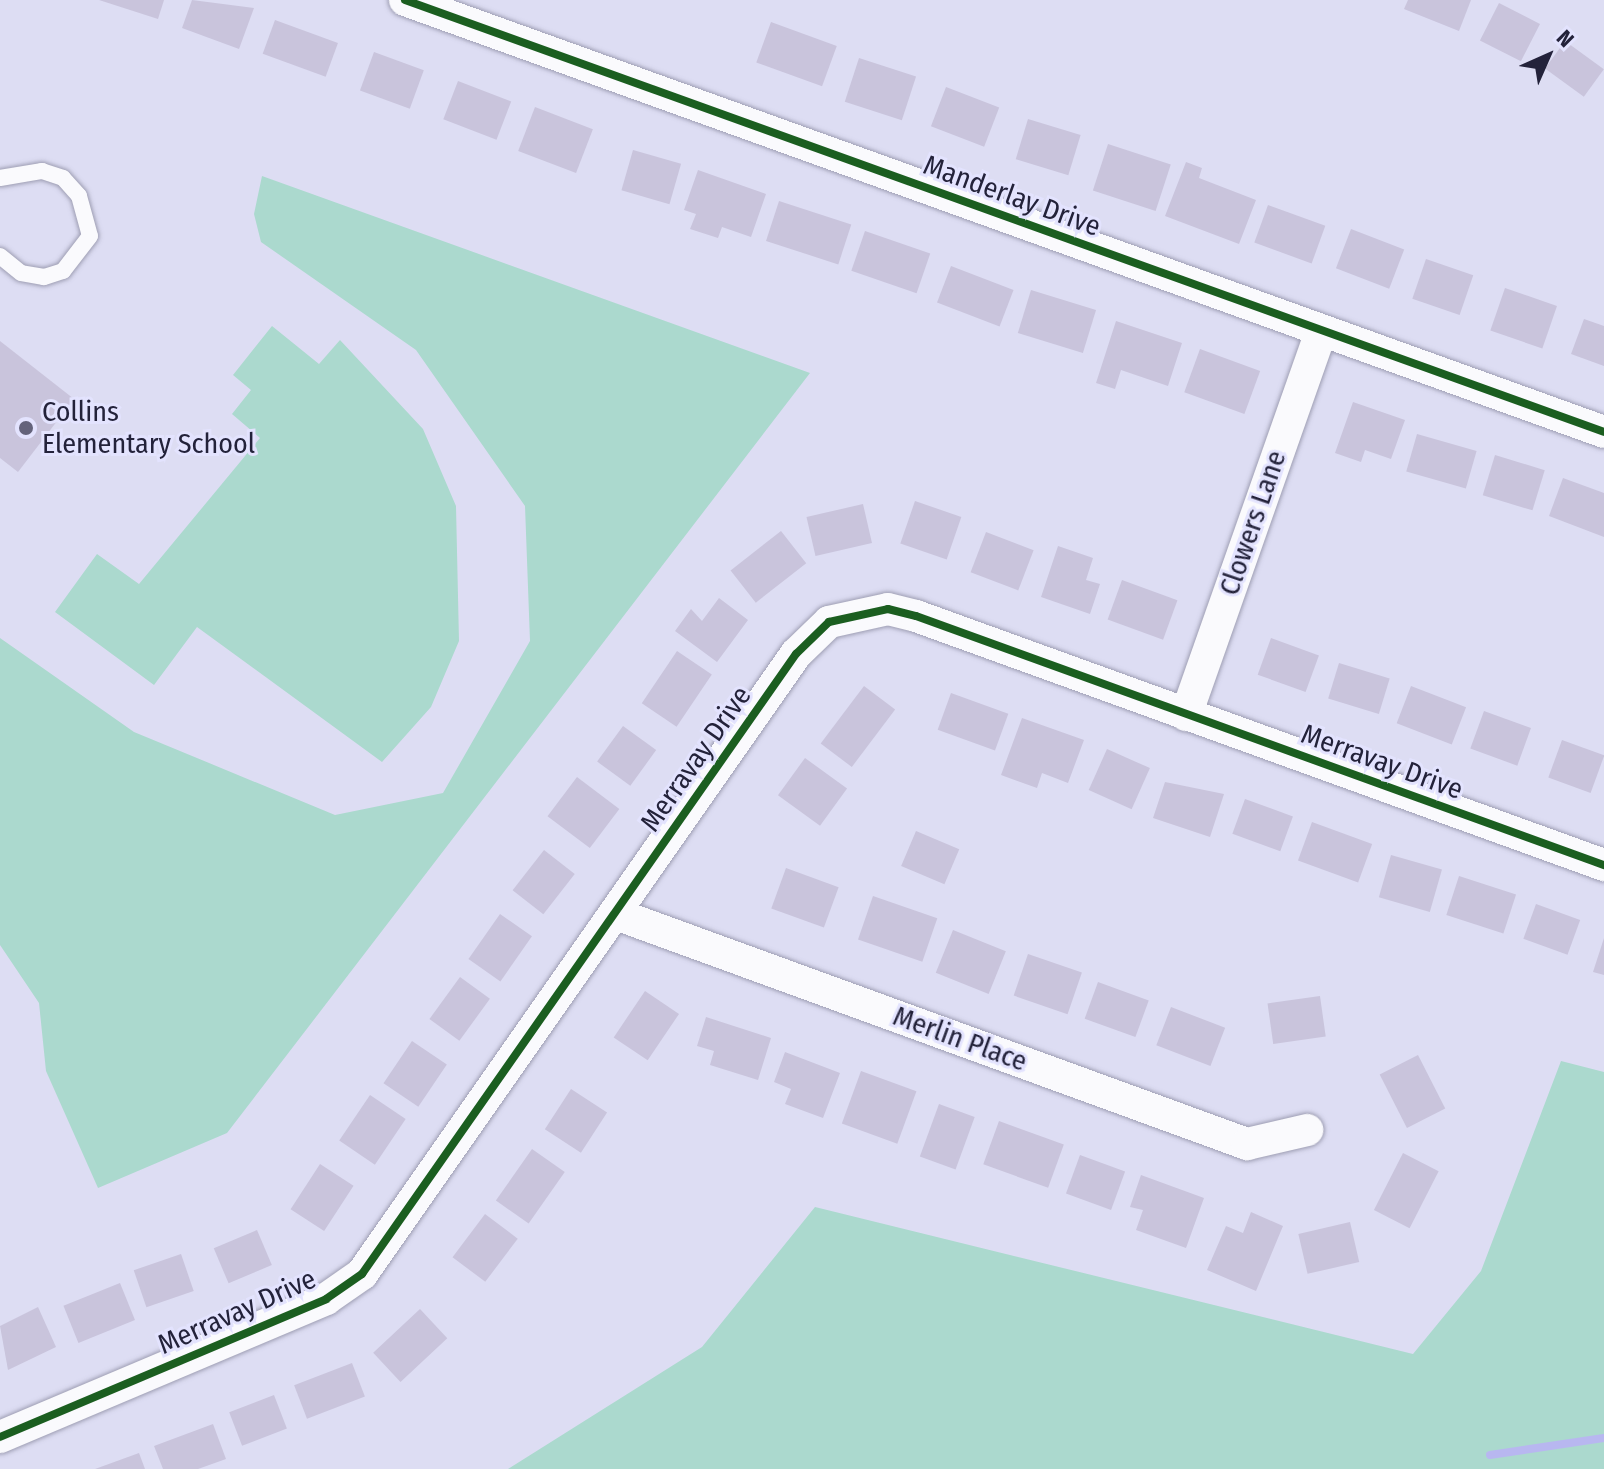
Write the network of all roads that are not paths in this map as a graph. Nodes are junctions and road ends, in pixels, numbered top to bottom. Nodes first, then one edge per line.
1 (424, 3) edge
2 (0, 178) edge
3 (0, 256) edge
4 (1321, 331) junction
5 (1604, 432) edge
6 (1186, 715) junction
7 (1604, 865) edge
8 (616, 914) junction
9 (1307, 1130) dead end
10 (0, 1437) edge

1 - 4 street, Manderlay Drive
2 - 3 lane
4 - 5 street, Manderlay Drive
4 - 6 street, Clowers Lane
6 - 7 street, Merravay Drive
6 - 8 street, Merravay Drive
8 - 9 street, Merlin Place
8 - 10 street, Merravay Drive

